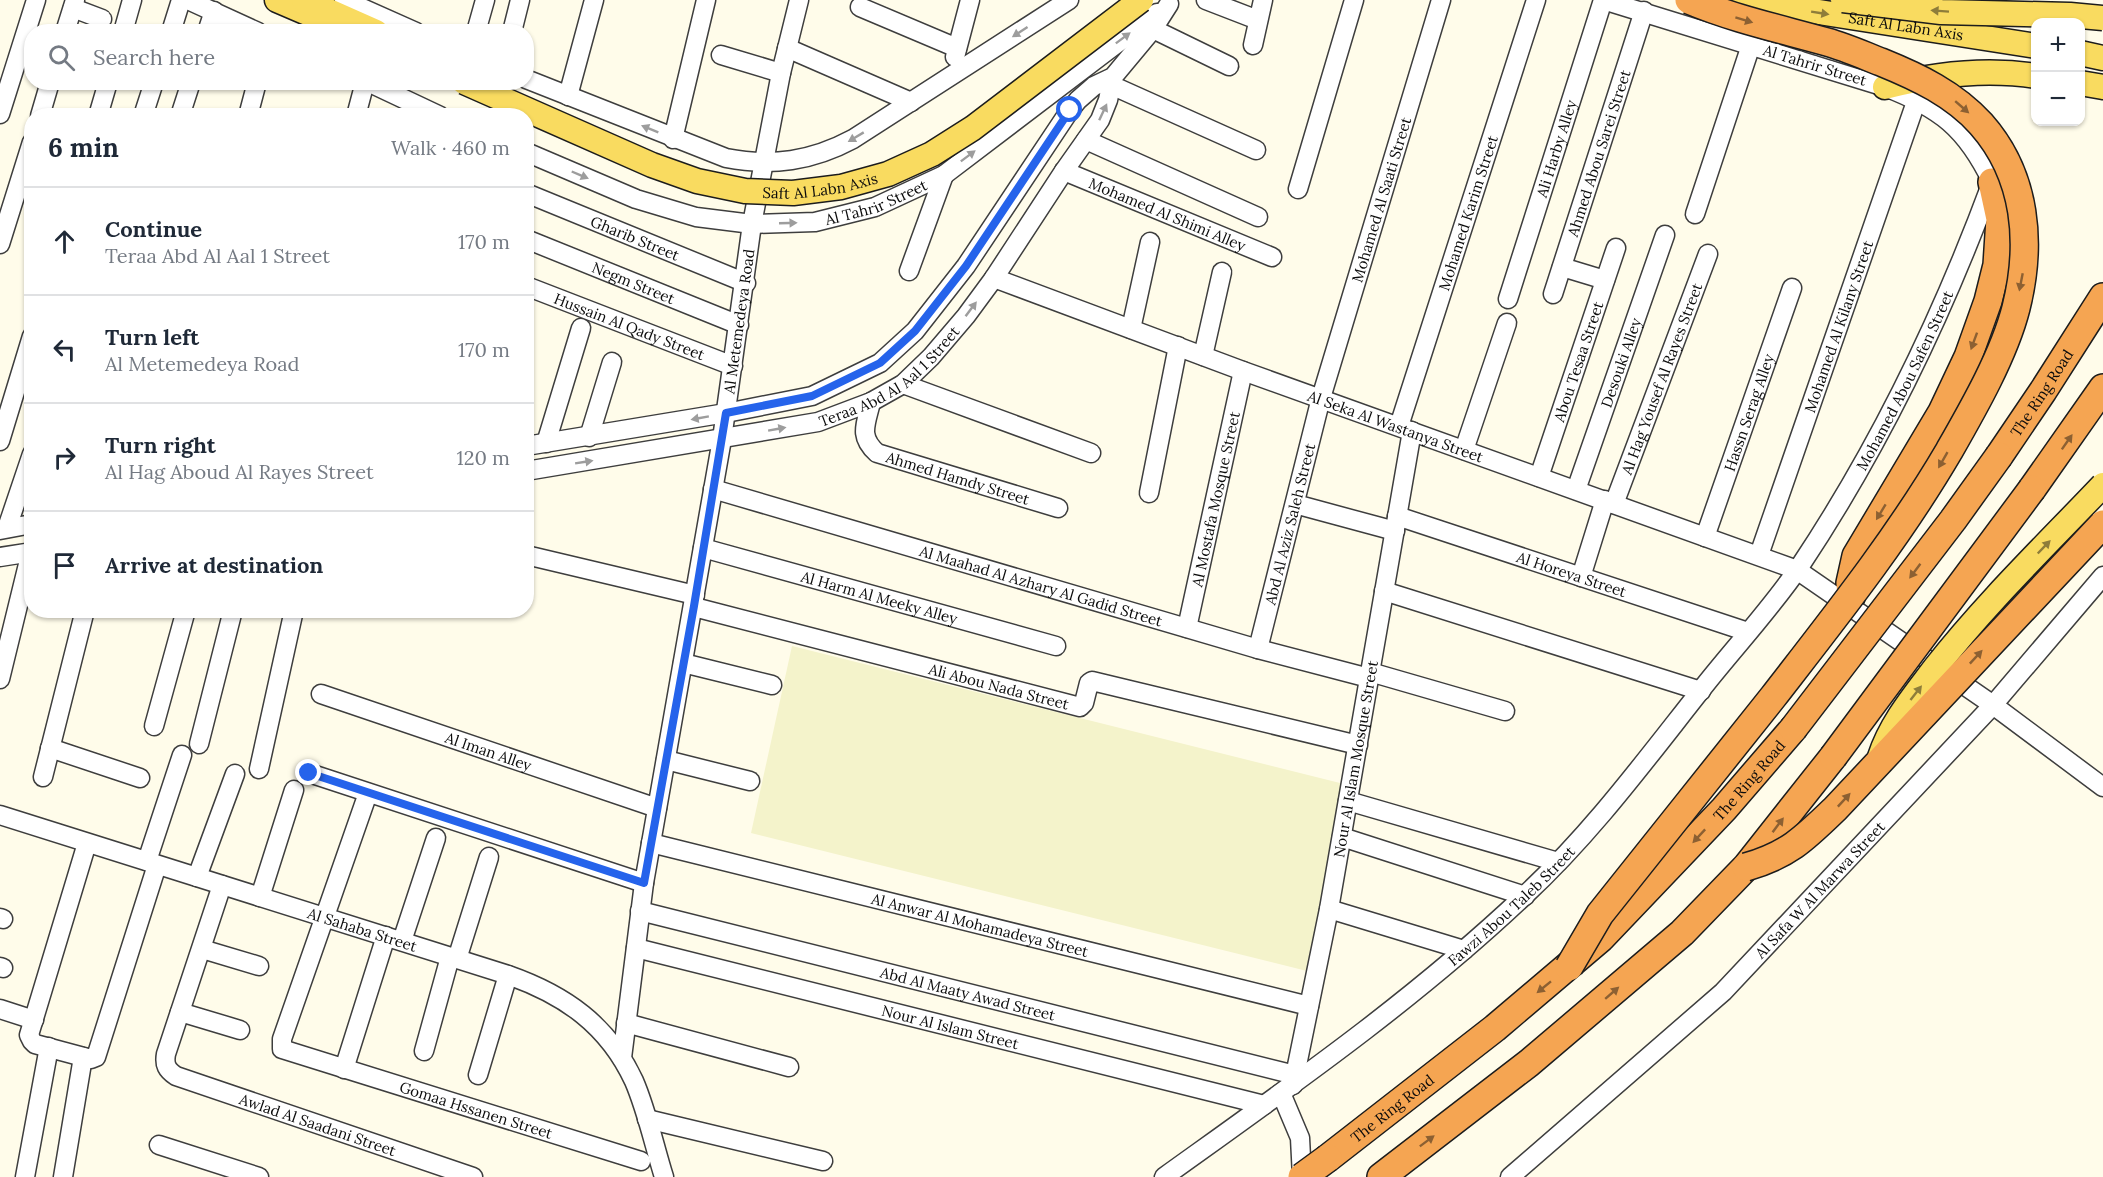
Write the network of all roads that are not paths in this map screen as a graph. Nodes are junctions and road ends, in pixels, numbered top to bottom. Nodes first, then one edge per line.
1 (36, 0) edge
2 (132, 0) edge
3 (181, 0) edge
4 (188, 0) edge
5 (277, 0) edge
6 (304, 0) edge
7 (485, 0) edge
8 (520, 0) edge
9 (594, 0) edge
10 (706, 0) edge
11 (799, 0) edge
12 (970, 0) edge
13 (1121, 0) edge
14 (1141, 0) edge
15 (1206, 0) edge
16 (1263, 0) edge
17 (1354, 0) edge
18 (1441, 0) edge
19 (1536, 0) edge
20 (1603, 0) edge
21 (1689, 0) edge
22 (1742, 0) edge
23 (1843, 0) edge
24 (1902, 0) edge
25 (1984, 0) edge
26 (2071, 0) edge
27 (348, 1) edge
28 (1063, 2) edge
29 (1173, 2) edge
30 (74, 4) edge
31 (1873, 4) junction
32 (860, 7) dead end
33 (214, 11) junction
34 (1644, 11) junction
35 (1250, 17) dead end
36 (2062, 18) edge
37 (2103, 18) edge
38 (102, 19) dead end
39 (28, 24) edge
40 (68, 24) edge
41 (125, 24) edge
42 (174, 24) edge
43 (210, 24) edge
44 (241, 24) edge
45 (331, 24) edge
46 (358, 24) edge
47 (398, 24) edge
48 (478, 24) edge
49 (514, 24) edge
50 (1153, 29) junction
51 (24, 38) edge
52 (1998, 40) junction
53 (1253, 45) dead end
54 (1751, 45) junction
55 (2031, 45) edge
56 (787, 48) junction
57 (957, 48) junction
58 (2085, 54) edge
59 (721, 55) dead end
60 (2103, 58) edge
61 (1229, 66) dead end
62 (781, 73) junction
63 (2031, 75) edge
64 (950, 77) junction
65 (1112, 81) junction
66 (534, 82) edge
67 (2085, 84) edge
68 (1885, 87) junction
69 (2103, 87) edge
70 (47, 90) edge
71 (106, 90) edge
72 (151, 90) edge
73 (188, 90) edge
74 (255, 90) edge
75 (364, 90) edge
76 (383, 90) edge
77 (483, 90) edge
78 (511, 90) edge
79 (568, 96) junction
80 (1917, 99) junction
81 (911, 102) junction
82 (42, 108) edge
83 (100, 108) edge
84 (146, 108) edge
85 (183, 108) edge
86 (250, 108) edge
87 (358, 108) edge
88 (423, 108) edge
89 (524, 108) edge
90 (534, 113) edge
91 (0, 114) edge
92 (673, 138) junction
93 (1086, 140) junction
94 (1256, 150) dead end
95 (534, 155) edge
96 (763, 163) junction
97 (24, 168) edge
98 (1064, 171) junction
99 (944, 175) junction
100 (1992, 182) junction
101 (1298, 189) dead end
102 (534, 196) edge
103 (1695, 214) dead end
104 (1258, 217) dead end
105 (752, 224) junction
106 (1665, 236) dead end
107 (534, 242) edge
108 (1150, 242) dead end
109 (0, 244) edge
110 (1616, 248) dead end
111 (1708, 254) dead end
112 (1272, 257) dead end
113 (1562, 267) junction
114 (909, 272) dead end
115 (1222, 272) dead end
116 (994, 278) junction
117 (1605, 280) junction
118 (746, 282) junction
119 (1792, 288) dead end
120 (534, 289) edge
121 (1553, 294) dead end
122 (2103, 297) edge
123 (1508, 299) dead end
124 (1507, 323) dead end
125 (739, 325) junction
126 (581, 328) dead end
127 (1131, 329) junction
128 (1178, 346) junction
129 (1203, 356) junction
130 (24, 362) edge
131 (612, 362) dead end
132 (733, 366) junction
133 (1243, 370) junction
134 (903, 384) junction
135 (2103, 388) edge
136 (1321, 398) junction
137 (871, 402) junction
138 (726, 413) junction
139 (1406, 429) junction
140 (589, 436) junction
141 (722, 439) junction
142 (0, 441) edge
143 (546, 443) junction
144 (534, 445) edge
145 (1464, 450) junction
146 (1091, 453) dead end
147 (534, 470) edge
148 (24, 475) edge
149 (1539, 477) junction
150 (2103, 485) edge
151 (713, 489) junction
152 (1576, 490) junction
153 (1149, 493) dead end
154 (1609, 502) junction
155 (1294, 504) junction
156 (1058, 508) dead end
157 (1396, 524) junction
158 (2103, 524) edge
159 (24, 525) edge
160 (4, 529) edge
161 (1705, 537) junction
162 (703, 548) junction
163 (24, 553) edge
164 (1759, 555) junction
165 (0, 557) edge
166 (534, 557) edge
167 (1797, 570) junction
168 (2103, 576) edge
169 (1581, 577) junction
170 (24, 581) edge
171 (1384, 591) junction
172 (1851, 597) junction
173 (694, 601) junction
174 (83, 618) edge
175 (184, 618) edge
176 (231, 618) edge
177 (292, 618) edge
178 (1187, 628) junction
179 (1748, 632) junction
180 (1056, 646) dead end
181 (1258, 649) junction
182 (683, 663) junction
183 (1369, 675) junction
184 (0, 679) edge
185 (772, 685) dead end
186 (1701, 691) junction
187 (321, 694) dead end
188 (1993, 705) junction
189 (1505, 711) dead end
190 (154, 726) dead end
191 (199, 744) dead end
192 (1358, 745) junction
193 (50, 748) junction
194 (182, 754) dead end
195 (666, 760) junction
196 (1878, 762) junction
197 (259, 769) dead end
198 (309, 773) dead end
199 (235, 774) dead end
200 (43, 777) dead end
201 (140, 778) dead end
202 (750, 781) dead end
203 (2103, 787) edge
204 (294, 790) dead end
205 (368, 793) junction
206 (1348, 801) junction
207 (657, 808) junction
208 (0, 815) edge
209 (1342, 837) junction
210 (436, 838) dead end
211 (87, 843) junction
212 (651, 843) junction
213 (489, 857) dead end
214 (1558, 862) junction
215 (152, 863) junction
216 (1746, 867) junction
217 (197, 877) junction
218 (644, 883) junction
219 (222, 885) junction
220 (1525, 896) junction
221 (260, 897) junction
222 (1329, 909) junction
223 (640, 911) junction
224 (324, 917) junction
225 (394, 939) junction
226 (636, 948) junction
227 (201, 949) junction
228 (1464, 950) junction
229 (454, 958) junction
230 (259, 966) dead end
231 (1569, 967) junction
232 (508, 975) junction
233 (1309, 1006) junction
234 (0, 1009) edge
235 (180, 1012) junction
236 (626, 1023) junction
237 (32, 1028) junction
238 (240, 1030) dead end
239 (49, 1047) junction
240 (424, 1051) dead end
241 (87, 1058) junction
242 (622, 1058) junction
243 (789, 1067) dead end
244 (344, 1069) junction
245 (478, 1075) dead end
246 (1290, 1084) junction
247 (1264, 1105) junction
248 (649, 1127) junction
249 (159, 1145) dead end
250 (823, 1161) dead end
251 (640, 1169) edge
252 (25, 1177) edge
253 (63, 1177) edge
254 (259, 1177) edge
255 (473, 1177) edge
256 (664, 1177) edge
257 (1164, 1177) edge
258 (1302, 1177) edge
259 (1381, 1177) edge
260 (1510, 1177) edge

1 - 39 street
2 - 41 street
3 - 42 street
4 - 33 street
5 - 45 main road
6 - 46 main road
7 - 48 street
8 - 49 street
9 - 79 street
10 - 92 street
11 - 56 street
12 - 57 street
13 - 78 main road, Saft Al Labn Axis
14 - 90 main road, Saft Al Labn Axis, bridge
15 - 35 street
16 - 53 street
17 - 101 street
18 - 136 street, Mohamed Al Saati Street
19 - 139 street, Mohamed Karim Street
20 - 34 street, Al Tahrir Street
20 - 123 street, Ali Harby Alley
21 -> 172 highway, bridge
22 -> 52 main road, Saft Al Labn Axis
23 - 31 main road, Saft Al Labn Axis, bridge
24 - 31 highway, bridge
25 - 52 street
26 - 36 highway
27 - 47 street
28 -> 64 street
29 - 50 street, Teraa Abd Al Aal 1 Street
99 -> 29 street, Al Tahrir Street
30 - 38 street
30 - 40 street
37 -> 31 main road, Saft Al Labn Axis, bridge
32 - 57 street
33 - 43 street
33 - 44 street
34 - 54 street, Al Tahrir Street
34 - 113 street, Ahmed Abou Sarei Street
50 - 61 street
50 - 65 street, Teraa Abd Al Aal 1 Street
51 - 91 street
52 - 55 main road, Saft Al Labn Axis
54 - 68 street, Al Tahrir Street
54 - 103 street
56 - 62 street
56 - 81 street
57 - 64 street
58 - 60 main road
59 - 62 street
62 - 96 street
63 - 68 main road
64 - 81 street
93 -> 65 street, Teraa Abd Al Aal 1 Street
65 - 94 street
65 - 138 street, Teraa Abd Al Aal 1 Street
66 - 79 street
67 - 69 main road
68 - 80 street, Al Tahrir Street
70 - 82 street
71 - 83 street
72 - 84 street
73 - 85 street
74 - 86 street
75 - 87 street
76 - 88 street
77 - 89 main road, Saft Al Labn Axis, bridge
92 -> 79 street
80 - 100 street, Al Tahrir Street
80 - 164 street, Mohamed Al Kilany Street
81 -> 96 street
92 - 96 street
93 - 98 street, Teraa Abd Al Aal 1 Street
93 - 104 street
95 -> 105 street, Al Tahrir Street
96 - 105 street, Al Metemedeya Road
97 - 109 street
98 - 112 street, Mohamed Al Shimi Alley
98 - 116 street, Teraa Abd Al Aal 1 Street
105 -> 99 street, Al Tahrir Street
99 - 114 street
100 - 167 street, Mohamed Abou Safen Street
100 -> 172 highway
102 - 118 street, Gharib Street
105 - 118 street, Al Metemedeya Road
106 - 152 street, Desouki Alley
107 - 125 street, Negm Street
108 - 127 street
110 - 117 street, Abou Tesaa Street
111 - 154 street, Al Hag Yousef Al Rayes Street
113 - 117 street
113 - 121 street, Ahmed Abou Sarei Street
115 - 129 street
116 - 127 street, Al Seka Al Wastanya Street
134 -> 116 street, Teraa Abd Al Aal 1 Street
117 - 149 street, Abou Tesaa Street
118 - 125 street, Al Metemedeya Road
119 - 161 street, Hassn Serag Alley
120 - 132 street, Hussain Al Qady Street
122 -> 231 highway, The Ring Road, bridge
124 - 145 street
125 - 132 street, Al Metemedeya Road
126 - 143 street
127 - 128 street, Al Seka Al Wastanya Street
128 - 129 street, Al Seka Al Wastanya Street
128 - 153 street
129 - 133 street, Al Seka Al Wastanya Street
130 - 142 street
131 - 140 street
132 - 138 street, Al Metemedeya Road
133 - 136 street, Al Seka Al Wastanya Street
133 - 178 street, Al Mostafa Mosque Street
134 - 137 street, Teraa Abd Al Aal 1 Street
134 - 146 street
216 -> 135 highway, bridge
136 - 139 street, Al Seka Al Wastanya Street
136 - 155 street, Abd Al Aziz Saleh Street
141 -> 137 street, Teraa Abd Al Aal 1 Street
137 - 156 street, Ahmed Hamdy Street
138 -> 140 street, Teraa Abd Al Aal 1 Street
138 - 141 street, Al Metemedeya Road
139 - 145 street, Al Seka Al Wastanya Street
139 - 157 street, Nour Al Islam Mosque Street
140 - 143 street, Teraa Abd Al Aal 1 Street
147 -> 141 street, Teraa Abd Al Aal 1 Street
141 - 151 street, Al Metemedeya Road
143 - 144 street, Teraa Abd Al Aal 1 Street
145 - 149 street, Al Seka Al Wastanya Street
148 - 160 street
149 - 152 street, Al Seka Al Wastanya Street
196 -> 150 main road, bridge
151 - 162 street, Al Metemedeya Road
151 - 178 street, Al Maahad Al Azhary Al Gadid Street
152 - 154 street, Al Seka Al Wastanya Street
154 - 161 street, Al Seka Al Wastanya Street
154 - 169 street, Al Hag Yousef Al Rayes Street
155 - 157 street, Al Horeya Street
155 - 181 street, Abd Al Aziz Saleh Street
157 - 169 street, Al Horeya Street
157 - 171 street, Nour Al Islam Mosque Street
196 -> 158 highway, bridge
159 - 160 street
161 - 164 street, Al Seka Al Wastanya Street
162 - 173 street, Al Metemedeya Road
162 - 180 street, Al Harm Al Meeky Alley
163 - 165 street
164 - 167 street, Al Seka Al Wastanya Street
166 - 173 street
167 - 179 street, Fawzi Abou Taleb Street
167 - 188 street, Al Seka Al Wastanya Street
168 - 188 street, Al Safa W Al Marwa Street
169 - 179 street, Al Horeya Street
170 - 184 street
171 - 183 street, Nour Al Islam Mosque Street
171 - 186 street
172 - 231 highway, bridge
173 - 182 street, Al Metemedeya Road
173 - 192 street, Ali Abou Nada Street
174 - 193 street
175 - 190 street
176 - 191 street
177 - 197 street
178 - 181 street, Al Maahad Al Azhary Al Gadid Street
179 - 186 street, Fawzi Abou Taleb Street
181 - 183 street, Al Maahad Al Azhary Al Gadid Street
182 - 185 street
182 - 195 street, Al Metemedeya Road
183 - 189 street, Al Maahad Al Azhary Al Gadid Street
183 - 192 street, Nour Al Islam Mosque Street
186 - 214 street, Fawzi Abou Taleb Street
187 - 207 street, Al Iman Alley
188 - 203 street
188 - 260 street, Al Safa W Al Marwa Street
192 - 206 street, Nour Al Islam Mosque Street
193 - 200 street
193 - 201 street
194 - 215 street
195 - 202 street
195 - 207 street, Al Metemedeya Road
216 -> 196 highway, bridge
198 - 205 street
199 - 217 street
204 - 221 street
205 - 218 street
205 - 224 street
206 - 209 street, Nour Al Islam Mosque Street
206 - 214 street
207 - 212 street, Al Metemedeya Road
208 - 211 street, Al Sahaba Street
209 - 220 street
209 - 222 street, Nour Al Islam Mosque Street
210 - 225 street
211 - 215 street, Al Sahaba Street
211 - 237 street
212 - 218 street, Al Metemedeya Road
212 - 233 street, Al Anwar Al Mohamadeya Street
213 - 229 street
214 - 220 street, Fawzi Abou Taleb Street
215 - 217 street, Al Sahaba Street
215 - 241 street
259 -> 216 highway
217 - 219 street, Al Sahaba Street
218 - 223 street, Al Metemedeya Road
219 - 221 street, Al Sahaba Street
219 - 227 street
220 - 228 street, Fawzi Abou Taleb Street
221 - 224 street, Al Sahaba Street
222 - 228 street
222 - 233 street, Nour Al Islam Mosque Street
223 - 226 street, Al Metemedeya Road
223 - 246 street, Abd Al Maaty Awad Street
224 - 225 street, Al Sahaba Street
224 - 244 street, Gomaa Hssanen Street
225 - 229 street, Al Sahaba Street
225 - 244 street
226 - 236 street, Al Metemedeya Road
226 - 247 street, Nour Al Islam Street
227 - 230 street
227 - 235 street
228 - 246 street, Fawzi Abou Taleb Street
229 - 232 street, Al Sahaba Street
229 - 240 street
231 -> 258 highway, The Ring Road, bridge
232 - 242 street, Al Sahaba Street
232 - 245 street
233 - 246 street, Nour Al Islam Mosque Street
234 - 237 street
235 - 238 street
235 - 255 street, Awlad Al Saadani Street
236 - 242 street, Al Metemedeya Road
236 - 243 street
237 - 239 street
239 - 241 street
239 - 252 street
241 - 253 street
242 - 248 street, Al Sahaba Street
244 - 251 street, Gomaa Hssanen Street
246 - 247 street, Fawzi Abou Taleb Street
246 - 258 street
247 - 257 street, Fawzi Abou Taleb Street
248 - 250 street
248 - 251 street
248 - 256 street, Al Sahaba Street
249 - 254 street

